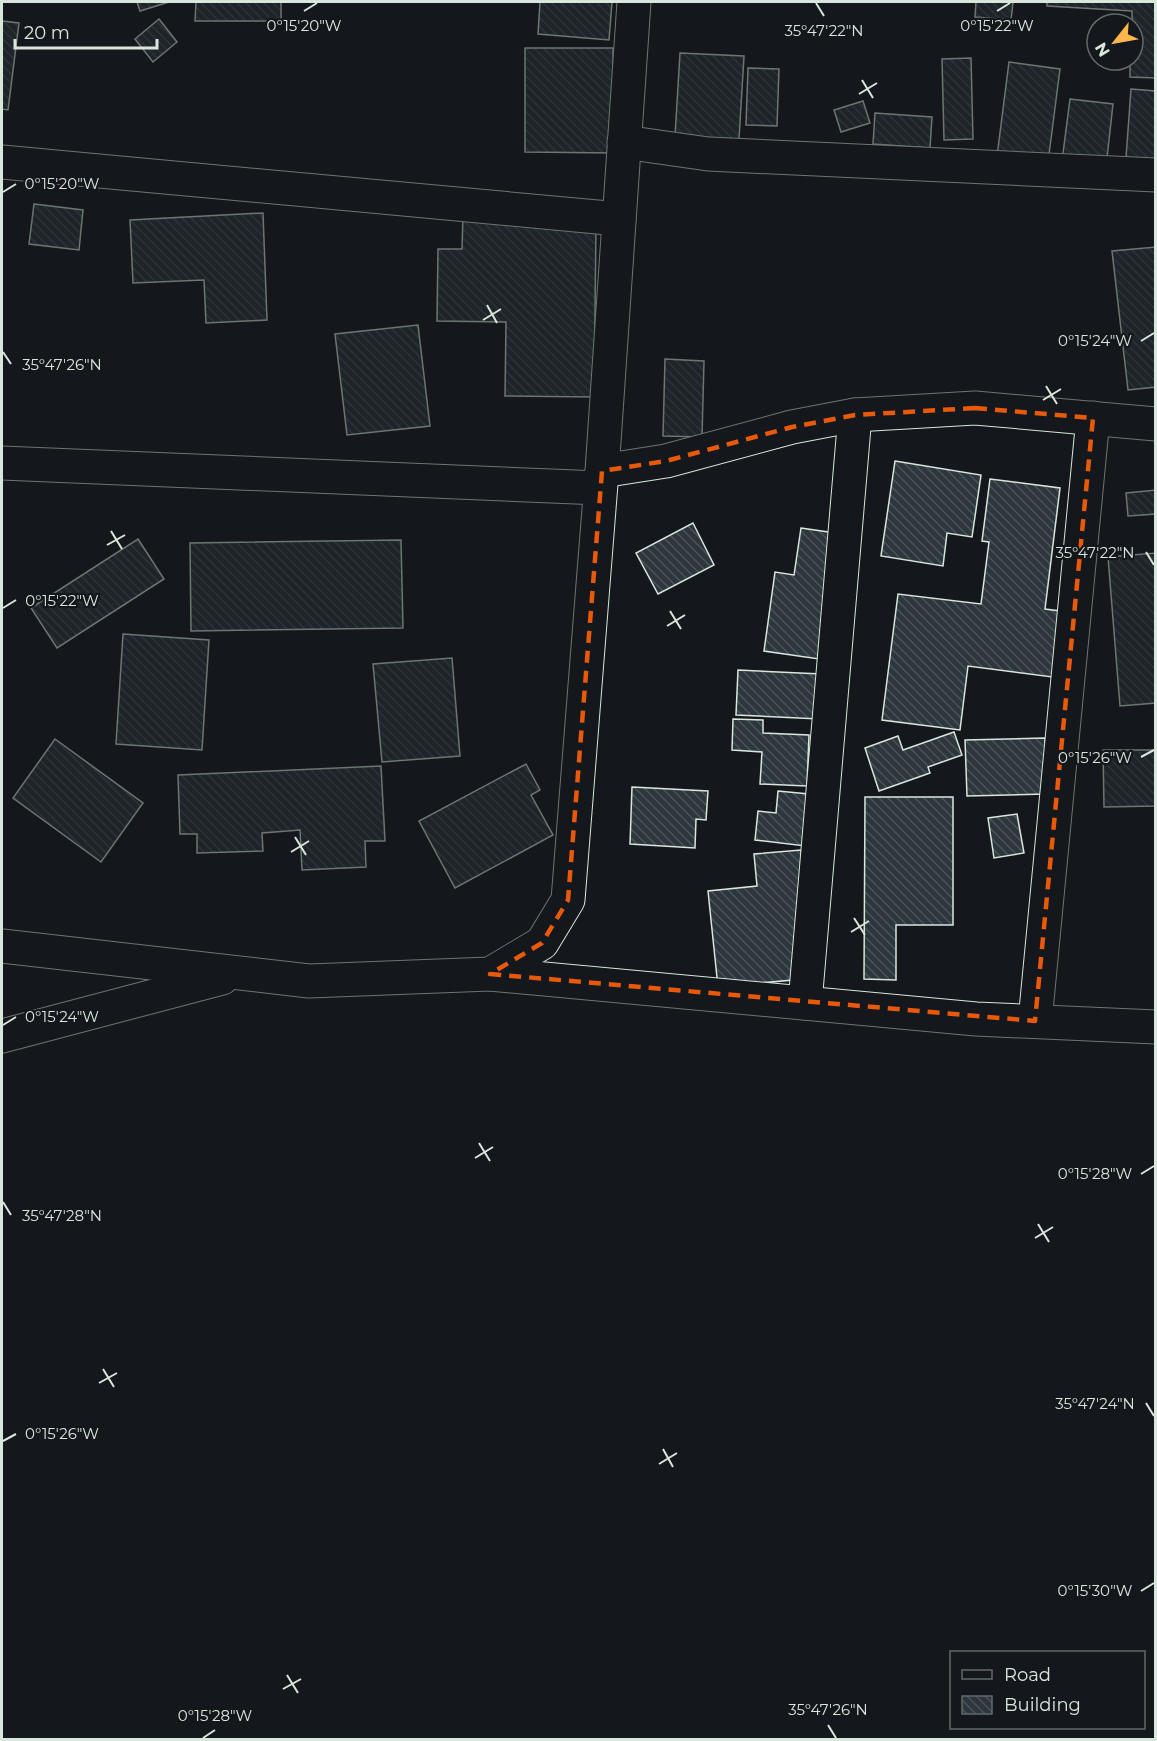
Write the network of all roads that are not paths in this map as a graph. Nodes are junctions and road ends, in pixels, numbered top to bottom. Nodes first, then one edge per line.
1 (634, 2) edge
2 (624, 142) junction
3 (2, 162) edge
4 (1155, 175) edge
5 (619, 219) junction
6 (855, 415) junction
7 (1093, 418) junction
8 (1155, 424) edge
9 (2, 463) edge
10 (601, 480) junction
11 (2, 946) edge
12 (241, 972) junction
13 (490, 974) junction
14 (805, 1003) junction
15 (1035, 1022) junction
16 (1155, 1027) edge
17 (2, 1036) edge

1 - 2 street
2 - 4 street
2 - 5 street
3 - 5 street
5 - 10 street
6 - 7 street
6 - 10 street
6 - 14 street
7 - 8 street
7 - 15 street
9 - 10 street
10 - 13 street
11 - 12 street
12 - 13 street
12 - 17 street
13 - 14 street
14 - 15 street
15 - 16 street

